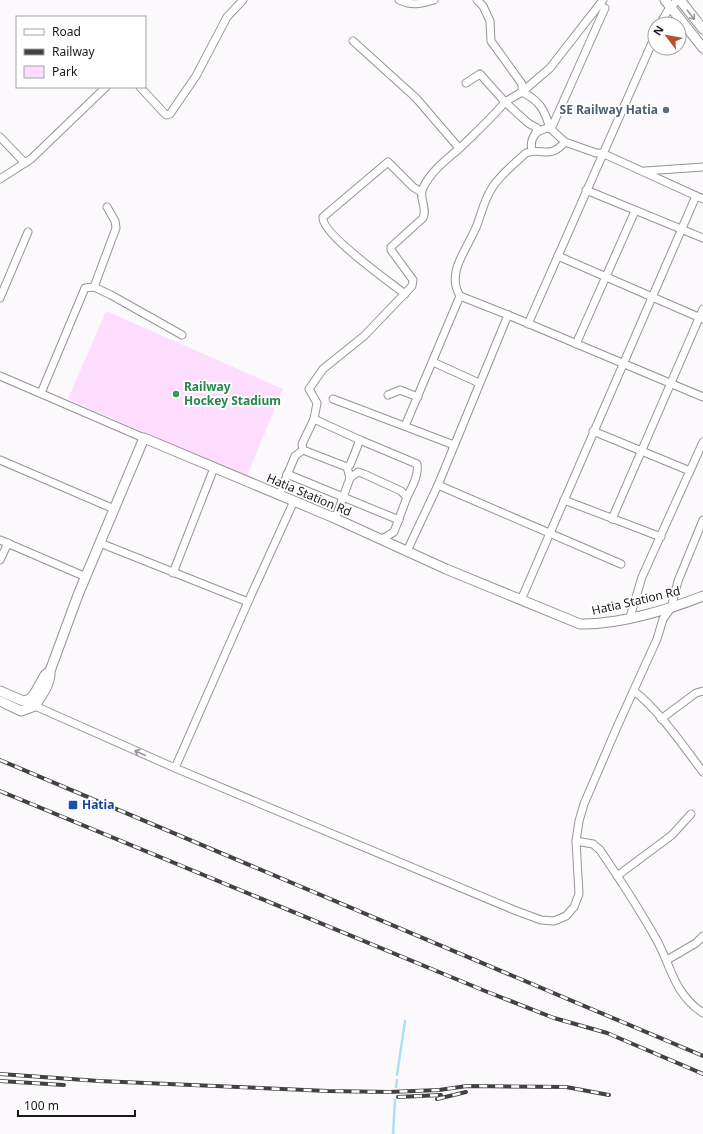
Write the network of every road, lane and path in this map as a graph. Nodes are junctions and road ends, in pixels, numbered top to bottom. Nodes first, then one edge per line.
1 (243, 0) edge
2 (399, 0) edge
3 (434, 0) edge
4 (477, 0) edge
5 (679, 0) edge
6 (667, 3) edge
7 (604, 4) edge
8 (663, 16) edge
9 (703, 29) edge
10 (353, 41) dead end
11 (703, 48) edge
12 (647, 54) edge
13 (466, 83) dead end
14 (105, 88) edge
15 (141, 88) edge
16 (522, 92) junction
17 (505, 102) junction
18 (550, 128) junction
19 (536, 132) junction
20 (0, 137) edge
21 (565, 142) junction
22 (459, 148) junction
23 (532, 151) junction
24 (602, 153) junction
25 (26, 163) junction
26 (703, 167) edge
27 (643, 171) junction
28 (0, 179) edge
29 (586, 190) junction
30 (422, 192) junction
31 (696, 196) junction
32 (703, 199) edge
33 (107, 207) dead end
34 (635, 211) junction
35 (682, 229) junction
36 (28, 232) dead end
37 (703, 238) edge
38 (558, 256) junction
39 (605, 276) junction
40 (94, 287) junction
41 (405, 294) junction
42 (460, 296) junction
43 (652, 297) junction
44 (0, 298) edge
45 (703, 309) edge
46 (508, 315) junction
47 (701, 319) edge
48 (528, 324) junction
49 (182, 335) dead end
50 (576, 344) junction
51 (433, 362) junction
52 (622, 364) junction
53 (0, 376) edge
54 (479, 383) junction
55 (670, 384) junction
56 (41, 393) junction
57 (388, 394) dead end
58 (418, 397) junction
59 (703, 397) edge
60 (333, 399) dead end
61 (314, 419) junction
62 (405, 426) junction
63 (593, 431) junction
64 (144, 438) junction
65 (360, 440) junction
66 (703, 442) edge
67 (454, 445) junction
68 (303, 450) junction
69 (642, 451) junction
70 (0, 460) edge
71 (347, 467) junction
72 (214, 468) junction
73 (690, 471) junction
74 (287, 474) junction
75 (350, 478) junction
76 (438, 485) junction
77 (278, 495) junction
78 (343, 497) junction
79 (407, 497) junction
80 (564, 500) junction
81 (294, 501) junction
82 (114, 509) junction
83 (332, 517) junction
84 (612, 519) junction
85 (399, 520) junction
86 (703, 520) edge
87 (550, 532) junction
88 (661, 538) junction
89 (382, 539) junction
90 (0, 540) edge
91 (8, 543) junction
92 (100, 543) junction
93 (407, 551) junction
94 (0, 560) edge
95 (621, 564) dead end
96 (173, 574) junction
97 (86, 577) junction
98 (703, 596) edge
99 (521, 600) junction
100 (248, 602) junction
101 (671, 608) junction
102 (630, 617) junction
103 (50, 671) junction
104 (0, 691) edge
105 (634, 691) junction
106 (703, 691) edge
107 (0, 701) edge
108 (35, 706) junction
109 (661, 720) junction
110 (175, 768) junction
111 (703, 772) edge
112 (691, 814) dead end
113 (576, 841) junction
114 (617, 876) junction
115 (703, 936) edge
116 (667, 960) junction
117 (703, 1014) edge

1 - 15 street
2 - 3 street
4 - 16 street
5 - 6 street
5 -> 9 street
6 - 8 street
6 - 11 street
7 - 16 street
7 - 18 street
10 - 22 street
12 - 24 street
13 - 17 street
14 - 25 street
16 - 17 street
16 - 18 street
17 - 19 street
17 - 22 street
18 - 19 street
18 - 21 street
19 - 23 street
20 - 25 street
21 - 23 street
21 - 24 street
22 - 30 street
23 - 42 street
24 - 27 street
24 - 29 street
25 - 28 street
26 - 27 street
27 - 31 street
29 - 34 street
29 - 38 street
30 - 41 street
30 - 41 street
31 - 32 street
31 - 35 street
33 - 40 street
34 - 35 street
34 - 39 street
35 - 37 street
35 - 43 street
36 - 44 street
38 - 39 street
38 - 48 street
39 - 43 street
39 - 50 street
40 - 49 street
40 - 56 street
41 - 61 street
42 - 46 street
42 - 51 street
43 - 47 street
43 - 52 street
45 - 47 street
46 - 48 street
46 - 54 street
47 - 55 street
48 - 50 street
50 - 52 street
51 - 54 street
51 - 58 street
52 - 55 street
52 - 63 street
53 - 56 street
54 - 67 street
55 - 59 street
55 - 69 street
56 - 64 street
57 - 58 street
58 - 62 street
60 - 62 street
61 - 65 street
61 - 68 street
62 - 67 street
63 - 69 street
63 - 80 street
64 - 72 street, Hatia Station Rd
64 - 82 street
65 - 71 street
65 - 79 street
66 - 73 street
67 - 76 street
68 - 71 street
68 - 74 street
69 - 73 street
69 - 84 street
70 - 82 street
71 - 75 street
72 - 77 street, Hatia Station Rd
72 - 96 street
73 - 88 street
74 - 77 street
74 - 78 street
75 - 78 street
75 - 79 street
76 - 87 street
76 - 93 street
77 - 81 street, Hatia Station Rd
78 - 83 street
78 - 85 street
79 - 85 street
80 - 84 street
80 - 87 street
81 - 83 street, Hatia Station Rd
81 - 100 street
82 - 92 street
83 - 89 street, Hatia Station Rd
84 - 88 street
85 - 89 street
86 - 101 street
87 - 95 street
87 - 99 street
88 - 102 street
89 - 93 street, Hatia Station Rd
90 - 91 street
91 - 94 street
91 - 97 street
92 - 96 street
92 - 97 street
93 - 99 street, Hatia Station Rd
96 - 100 street
97 - 103 street
98 - 101 street, Hatia Station Rd
99 - 102 street, Hatia Station Rd
100 - 110 street
101 - 102 street, Hatia Station Rd
101 - 105 street
103 - 104 street
103 - 108 street
105 - 109 street
105 - 113 street
106 - 109 street
107 - 108 street
110 -> 108 street
109 - 111 street
110 - 113 street
112 - 114 street
113 - 114 street
114 - 116 street
115 - 116 street
116 - 117 street

